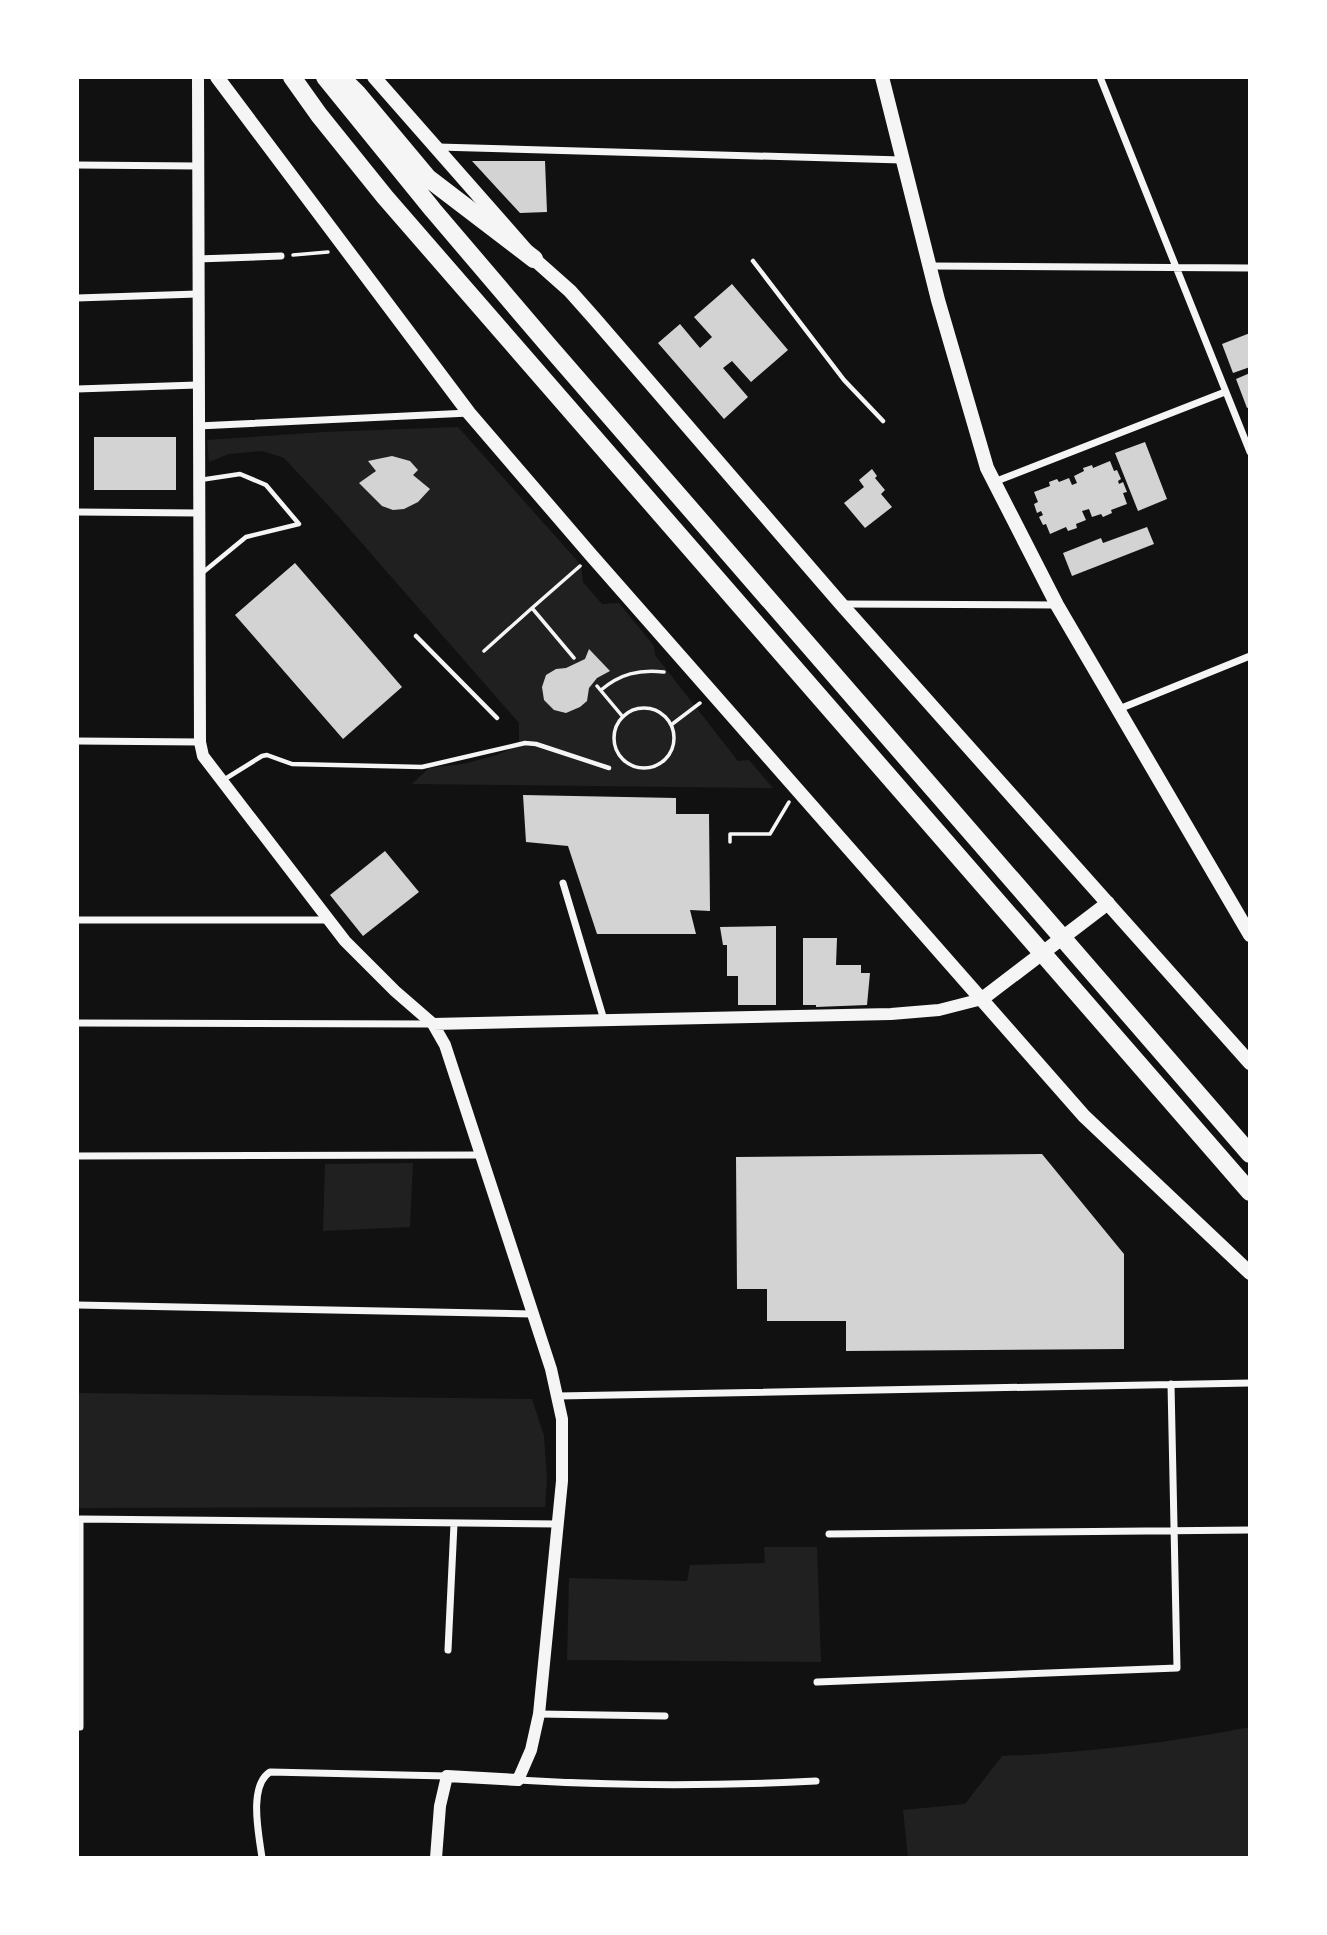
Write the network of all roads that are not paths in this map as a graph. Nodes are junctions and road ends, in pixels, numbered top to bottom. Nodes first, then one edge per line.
1 (198, 77) edge
2 (216, 77) edge
3 (292, 77) edge
4 (325, 77) edge
5 (341, 77) edge
6 (374, 77) edge
7 (882, 77) edge
8 (1100, 77) edge
9 (434, 147) junction
10 (904, 160) junction
11 (77, 164) edge
12 (196, 166) junction
13 (281, 256) road end
14 (197, 259) junction
15 (534, 259) junction
16 (753, 261) dead end
17 (930, 266) junction
18 (1175, 267) junction
19 (1250, 268) edge
20 (197, 294) junction
21 (77, 298) edge
22 (197, 385) junction
23 (77, 389) edge
24 (1225, 392) junction
25 (469, 413) junction
26 (883, 421) dead end
27 (197, 426) junction
28 (1250, 452) edge
29 (197, 480) junction
30 (994, 483) junction
31 (77, 512) edge
32 (198, 513) junction
33 (198, 577) junction
34 (841, 604) junction
35 (1057, 605) junction
36 (416, 636) dead end
37 (1250, 656) edge
38 (1118, 710) junction
39 (497, 718) dead end
40 (77, 741) edge
41 (200, 742) junction
42 (609, 768) dead end
43 (221, 781) junction
44 (563, 883) dead end
45 (1108, 902) junction
46 (77, 920) edge
47 (328, 920) junction
48 (1250, 935) edge
49 (982, 999) junction
50 (604, 1020) junction
51 (77, 1023) edge
52 (433, 1024) junction
53 (1250, 1063) edge
54 (1250, 1154) edge
55 (482, 1155) junction
56 (77, 1156) edge
57 (1250, 1192) edge
58 (1250, 1273) edge
59 (77, 1305) edge
60 (532, 1314) junction
61 (1250, 1383) edge
62 (1171, 1384) junction
63 (558, 1396) junction
64 (453, 1524) junction
65 (558, 1524) junction
66 (1250, 1530) edge
67 (1174, 1531) junction
68 (829, 1534) dead end
69 (449, 1650) dead end
70 (817, 1682) dead end
71 (539, 1714) junction
72 (665, 1716) dead end
73 (77, 1727) edge
74 (447, 1776) junction
75 (518, 1780) junction
76 (816, 1781) dead end
77 (262, 1858) edge
78 (436, 1858) edge

1 - 12 street
2 - 25 main road
3 - 57 highway
4 - 54 highway
5 - 15 highway
6 - 9 main road
7 - 10 main road
8 - 18 street
9 - 10 street
9 - 15 main road
10 - 17 main road
11 - 12 street
12 - 14 street
13 - 14 street
14 - 20 street
15 - 34 main road
16 - 26 lane
17 - 18 street
17 - 30 main road
18 - 19 street
18 - 24 street
20 - 21 street
20 - 22 street
22 - 23 street
22 - 27 street
24 - 28 street
24 - 30 street
25 - 27 street
25 - 49 main road
27 - 29 street
29 - 32 street
29 - 33 lane
30 - 35 main road
31 - 32 street
32 - 33 street
33 - 41 street
34 - 35 street
34 - 45 main road
35 - 38 main road
36 - 39 lane
37 - 38 street
38 - 48 main road
40 - 41 street
41 - 43 street
42 - 43 lane
43 - 47 street
44 - 50 street
45 - 49 main road
45 - 53 main road
46 - 47 street
47 - 52 street
49 - 50 street
49 - 58 main road
50 - 52 street
51 - 52 street
52 - 55 street
55 - 56 street
55 - 60 street
59 - 60 street
60 - 63 street
61 - 62 street
62 - 63 street
62 - 67 street
63 - 65 street
64 - 65 street
64 - 69 street
64 - 73 street
65 - 71 street
66 - 67 street
67 - 68 street
67 - 70 street
71 - 72 street
71 - 75 street
74 - 75 street
74 - 77 street
74 - 78 street
75 - 76 street

